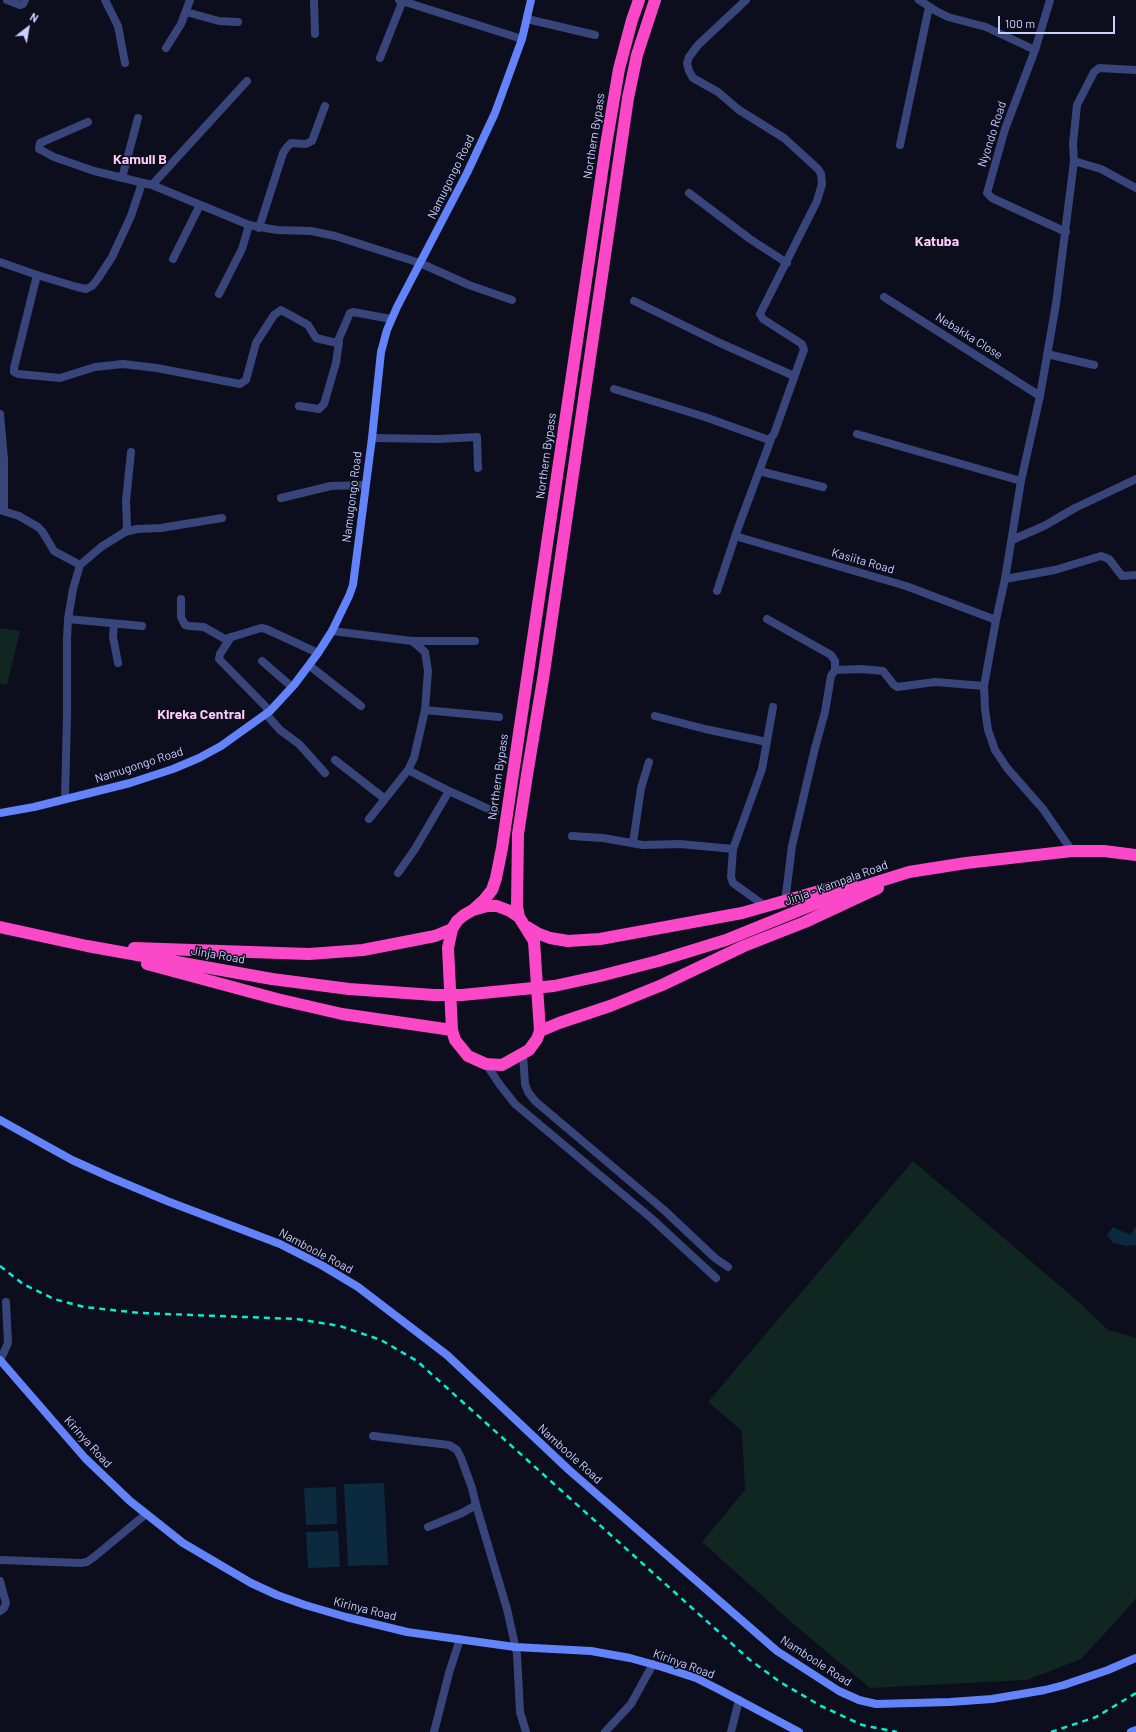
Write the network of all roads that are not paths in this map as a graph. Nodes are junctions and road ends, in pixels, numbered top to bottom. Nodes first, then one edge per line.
1 (7, 0) edge
2 (25, 0) edge
3 (105, 0) edge
4 (190, 0) edge
5 (314, 0) edge
6 (531, 0) edge
7 (639, 0) edge
8 (655, 0) edge
9 (746, 0) edge
10 (919, 0) edge
11 (1050, 0) edge
12 (401, 1) edge
13 (929, 7) junction
14 (186, 12) junction
15 (527, 19) junction
16 (238, 22) dead end
17 (315, 34) dead end
18 (595, 35) dead end
19 (522, 40) junction
20 (166, 48) dead end
21 (1035, 50) junction
22 (380, 58) dead end
23 (125, 63) dead end
24 (1136, 70) edge
25 (247, 81) dead end
26 (325, 106) dead end
27 (138, 118) dead end
28 (88, 122) dead end
29 (900, 145) dead end
30 (1074, 161) junction
31 (122, 178) junction
32 (142, 183) junction
33 (152, 185) junction
34 (1136, 188) edge
35 (689, 194) dead end
36 (200, 205) junction
37 (250, 225) junction
38 (259, 228) junction
39 (1066, 232) junction
40 (173, 259) dead end
41 (0, 262) edge
42 (420, 263) junction
43 (787, 263) junction
44 (37, 275) junction
45 (220, 294) dead end
46 (884, 297) dead end
47 (512, 300) dead end
48 (634, 301) dead end
49 (391, 319) junction
50 (339, 342) junction
51 (1047, 354) junction
52 (1094, 365) dead end
53 (794, 376) junction
54 (614, 389) dead end
55 (1040, 396) junction
56 (299, 406) dead end
57 (0, 414) edge
58 (857, 434) dead end
59 (372, 438) junction
60 (771, 438) junction
61 (131, 452) dead end
62 (478, 468) dead end
63 (759, 472) junction
64 (1136, 479) edge
65 (1021, 481) junction
66 (365, 485) junction
67 (823, 487) dead end
68 (281, 498) dead end
69 (2, 510) edge
70 (222, 518) dead end
71 (125, 532) junction
72 (735, 536) junction
73 (1012, 540) junction
74 (80, 565) junction
75 (1136, 576) edge
76 (1005, 579) junction
77 (717, 591) dead end
78 (181, 599) dead end
79 (68, 619) junction
80 (767, 619) dead end
81 (996, 620) junction
82 (114, 624) junction
83 (142, 626) dead end
84 (332, 631) junction
85 (231, 638) junction
86 (412, 641) junction
87 (475, 641) dead end
88 (318, 653) junction
89 (262, 661) dead end
90 (118, 663) dead end
91 (310, 666) junction
92 (835, 670) junction
93 (984, 686) junction
94 (292, 687) junction
95 (361, 706) dead end
96 (773, 707) dead end
97 (425, 710) junction
98 (268, 713) junction
99 (655, 716) dead end
100 (499, 717) dead end
101 (767, 742) junction
102 (335, 760) dead end
103 (650, 762) dead end
104 (408, 770) junction
105 (325, 772) dead end
106 (450, 791) junction
107 (65, 799) junction
108 (385, 799) junction
109 (0, 812) edge
110 (495, 812) dead end
111 (369, 819) dead end
112 (572, 836) dead end
113 (633, 843) junction
114 (733, 849) junction
115 (1072, 851) junction
116 (1136, 854) edge
117 (909, 872) junction
118 (398, 873) dead end
119 (785, 902) junction
120 (765, 906) junction
121 (473, 910) junction
122 (522, 921) junction
123 (0, 927) edge
124 (452, 929) junction
125 (87, 946) junction
126 (526, 989) joint
127 (452, 1030) junction
128 (540, 1031) junction
129 (523, 1055) junction
130 (486, 1064) junction
131 (0, 1120) edge
132 (728, 1267) dead end
133 (716, 1278) dead end
134 (6, 1302) dead end
135 (0, 1360) edge
136 (373, 1436) dead end
137 (476, 1505) junction
138 (146, 1514) junction
139 (428, 1527) dead end
140 (0, 1560) edge
141 (0, 1581) edge
142 (0, 1611) edge
143 (460, 1639) junction
144 (515, 1647) junction
145 (1136, 1658) edge
146 (653, 1664) junction
147 (739, 1700) junction
148 (1136, 1730) edge
149 (434, 1732) edge
150 (526, 1732) edge
151 (605, 1732) edge
152 (731, 1732) edge
153 (799, 1732) edge
154 (1131, 1732) edge

1 - 2 street
3 - 23 street
4 - 14 street
5 - 17 street
6 - 15 main road, Namugongo Road
7 - 121 highway, Northern Bypass
8 - 122 highway
9 - 43 street
10 - 13 street
11 - 21 street, Nyondo Road
12 - 19 street
12 - 22 street
13 - 21 street
13 - 29 street
14 - 16 street
14 - 20 street
15 - 18 street
15 - 19 main road, Namugongo Road
19 - 42 main road, Namugongo Road
21 - 39 street, Nyondo Road
24 - 30 street
25 - 33 street
26 - 38 street
27 - 31 street
28 - 31 street
30 - 34 street
30 - 39 street
31 - 32 street
32 - 33 street
32 - 44 street
33 - 36 street
35 - 43 street
36 - 37 street
36 - 40 street
37 - 38 street
37 - 45 street
38 - 42 street
39 - 51 street
41 - 44 street
42 - 47 street
42 - 49 main road, Namugongo Road
43 - 53 street
44 - 50 street
46 - 55 street, Nebakka Close
48 - 53 street
49 - 50 street
49 - 59 main road, Namugongo Road
50 - 56 street
51 - 52 street
51 - 55 street
53 - 60 street
54 - 60 street
55 - 65 street
57 - 69 street
58 - 65 street
59 - 62 street
59 - 66 main road, Namugongo Road
60 - 63 street
61 - 71 street
63 - 67 street
63 - 72 street
64 - 73 street
65 - 73 street
66 - 68 street
66 - 84 main road, Namugongo Road
69 - 74 street
70 - 71 street
71 - 74 street
72 - 77 street
72 - 81 street, Kasiita Road
73 - 76 street
74 - 79 street
75 - 76 street
76 - 81 street
78 - 85 street
79 - 82 street
79 - 107 street
80 - 92 street
81 - 93 street
82 - 83 street
82 - 90 street
84 - 86 street
84 - 88 main road, Namugongo Road
85 - 88 street
85 - 98 street
86 - 87 street
86 - 97 street
88 - 91 main road, Namugongo Road
89 - 94 street
91 - 94 main road, Namugongo Road
91 - 95 street
92 - 93 street
92 - 119 street
93 - 115 street
94 - 98 main road, Namugongo Road
96 - 101 street
97 - 100 street
97 - 104 street
98 - 105 street
98 - 107 main road, Namugongo Road
99 - 101 street
101 - 114 street
102 - 108 street
103 - 113 street
104 - 106 street
104 - 108 street
106 - 110 street
106 - 118 street
107 - 109 main road, Namugongo Road
108 - 111 street
112 - 113 street
113 - 114 street
114 - 120 street
115 - 116 highway, Jinja - Kampala Road
115 - 117 highway, Jinja - Kampala Road
117 - 119 highway
117 - 126 highway, Jinja - Kampala Road
117 - 128 highway
119 - 120 highway
120 - 122 highway
121 - 122 highway
121 - 124 highway
122 - 128 highway
123 - 125 highway, Jinja Road
124 - 125 highway
124 - 127 highway
125 - 126 highway, Jinja Road
125 - 127 highway
127 - 130 highway
128 - 129 highway
129 - 130 highway
129 - 132 street
130 - 133 street
131 - 145 main road, Namboole Road
134 - 135 street
135 - 138 main road, Kirinya Road
136 - 137 street
137 - 139 street
137 - 144 street
138 - 140 street
138 - 143 main road, Kirinya Road
141 - 142 street
143 - 144 main road, Kirinya Road
143 - 149 street
144 - 146 main road, Kirinya Road
144 - 150 street
146 - 147 main road, Kirinya Road
146 - 151 street
147 - 152 street
147 - 153 main road, Kirinya Road
148 - 154 main road

